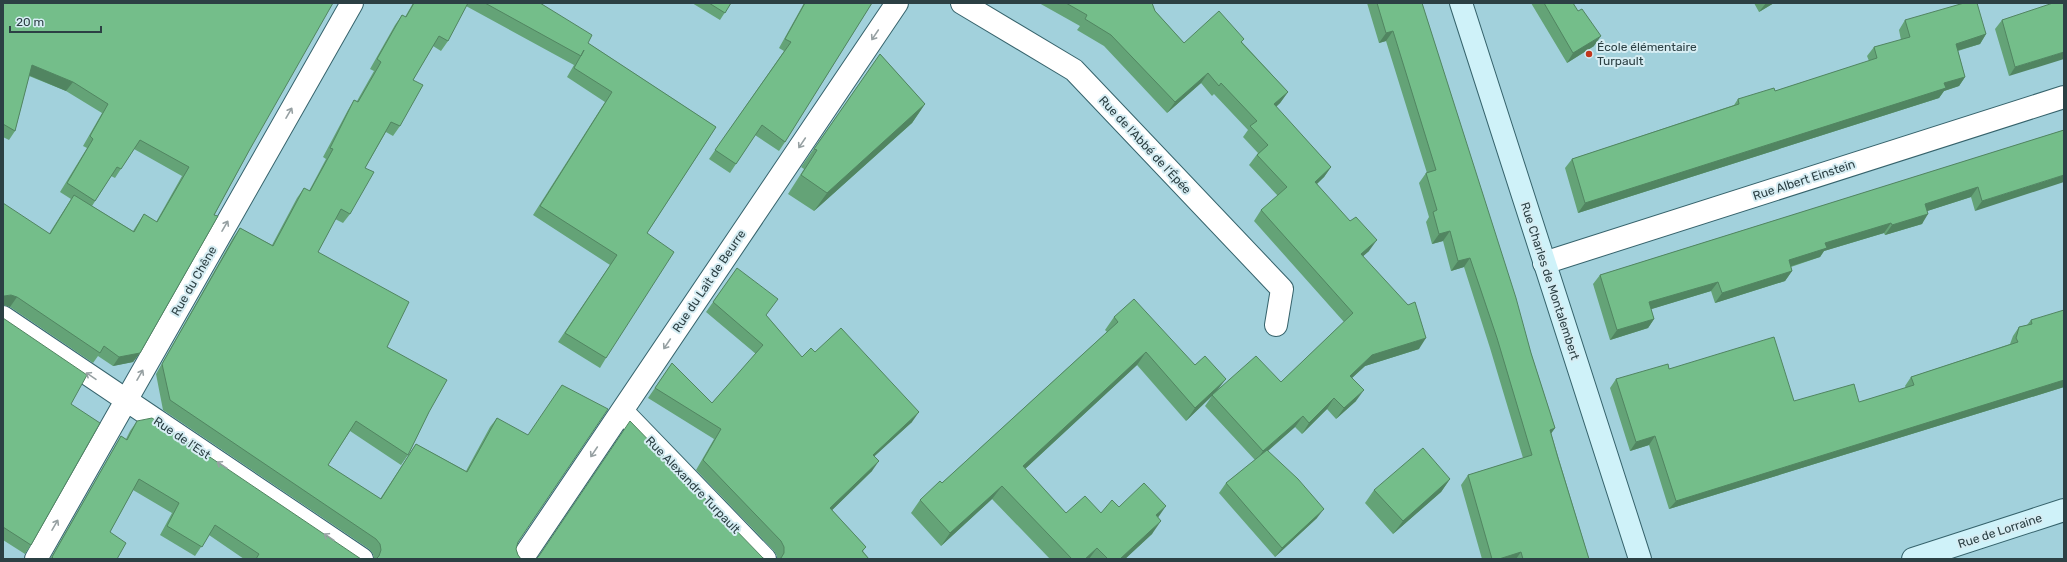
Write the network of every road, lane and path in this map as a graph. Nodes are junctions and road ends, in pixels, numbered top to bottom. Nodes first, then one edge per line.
1 (352, 3) edge
2 (897, 3) edge
3 (962, 3) edge
4 (1461, 3) edge
5 (2064, 97) edge
6 (1544, 263) junction
7 (3, 317) edge
8 (1276, 325) dead end
9 (126, 400) junction
10 (622, 411) junction
11 (2064, 510) edge
12 (36, 559) edge
13 (362, 559) edge
14 (522, 559) edge
15 (765, 559) edge
16 (1640, 559) edge
17 (1913, 559) edge

9 -> 1 street, Rue du Chêne
2 -> 10 street, Rue du Lait de Beurre
3 - 8 street, Rue de l’Abbé de l’Épée
4 - 6 main road, Rue Charles de Montalembert
5 - 6 street, Rue Albert Einstein
6 - 16 main road, Rue Charles de Montalembert
9 -> 7 street, Rue de l’Est
12 -> 9 street, Rue du Chêne
13 -> 9 street, Rue de l’Est
10 -> 14 street, Rue du Lait de Beurre
10 - 15 street, Rue Alexandre Turpault
11 - 17 main road, Rue de Lorraine

